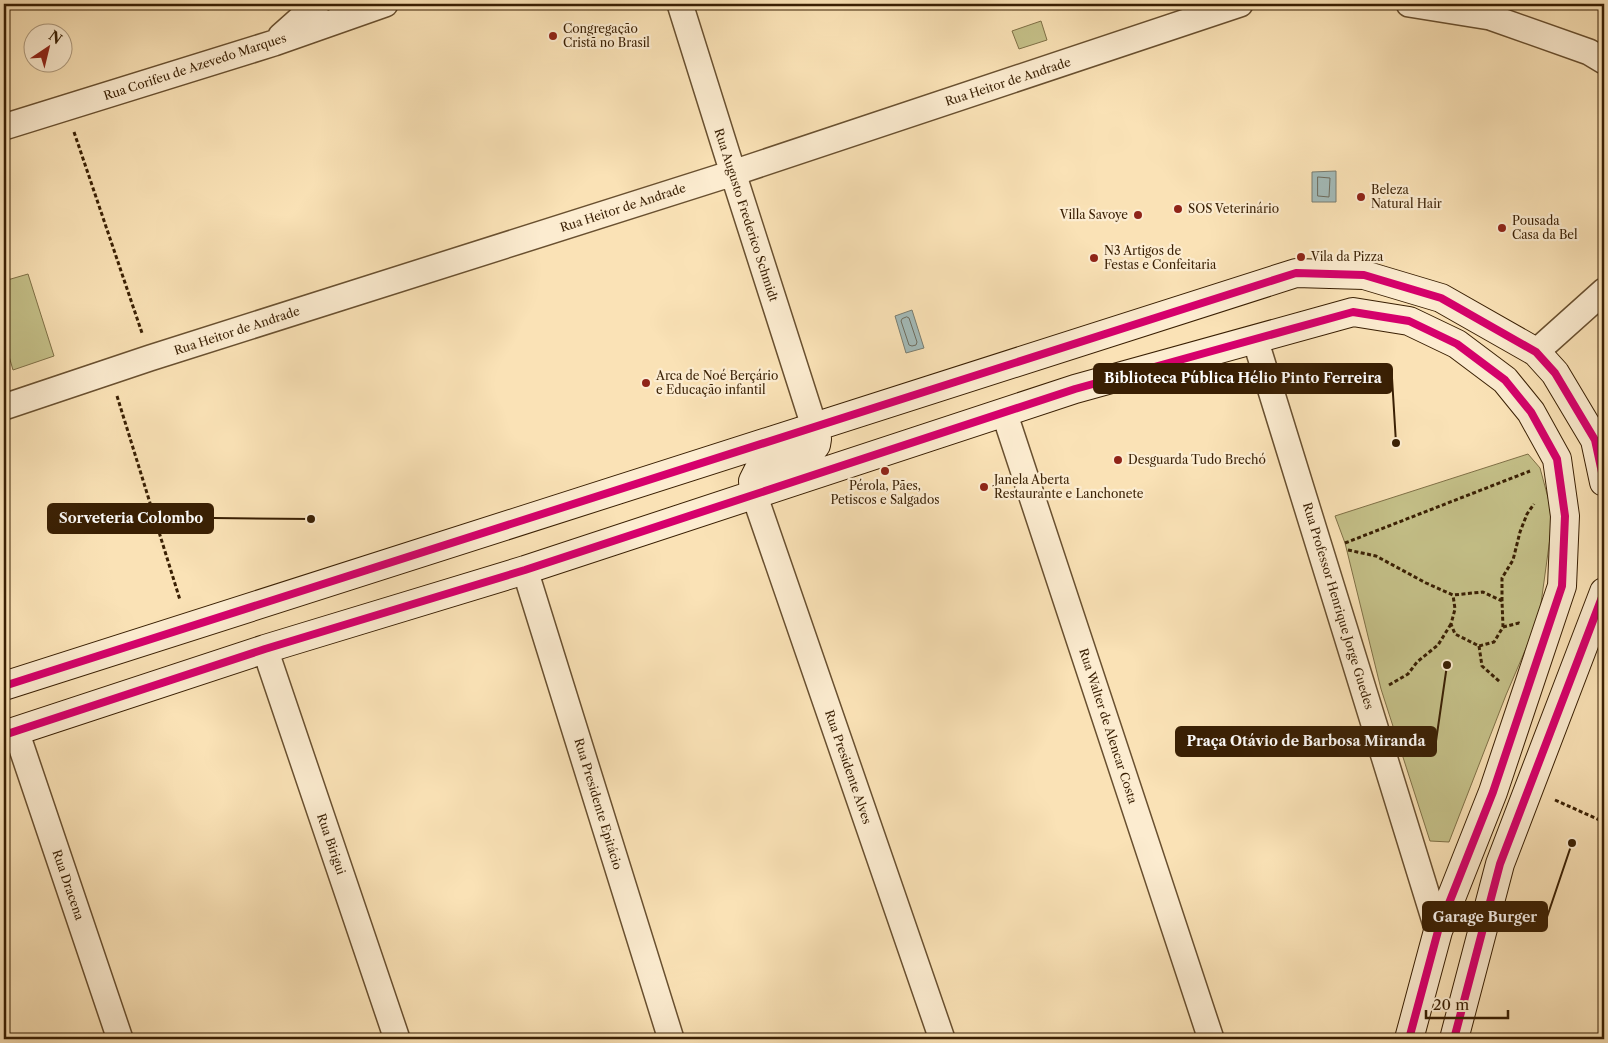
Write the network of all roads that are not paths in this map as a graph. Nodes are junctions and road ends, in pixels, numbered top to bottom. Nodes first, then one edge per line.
1 (317, 4) edge
2 (385, 4) edge
3 (680, 4) edge
4 (1240, 4) edge
5 (1409, 4) edge
6 (274, 42) junction
7 (1604, 62) edge
8 (4, 127) edge
9 (733, 173) junction
10 (1604, 290) edge
11 (1255, 338) junction
12 (1536, 352) junction
13 (4, 407) edge
14 (1004, 412) junction
15 (814, 426) junction
16 (1604, 482) edge
17 (754, 494) junction
18 (524, 570) junction
19 (1604, 592) edge
20 (265, 649) junction
21 (4, 686) edge
22 (10, 733) edge
23 (1438, 931) junction
24 (120, 1039) edge
25 (397, 1039) edge
26 (671, 1039) edge
27 (942, 1039) edge
28 (1211, 1039) edge
29 (1409, 1039) edge
30 (1454, 1039) edge

1 - 6 street
2 - 6 street, Rua Corifeu de Azevedo Marques
3 - 9 street, Rua Augusto Frederico Schmidt
4 - 9 street, Rua Heitor de Andrade
5 - 7 street
6 - 8 street, Rua Corifeu de Azevedo Marques
9 - 13 street, Rua Heitor de Andrade
9 - 15 street, Rua Augusto Frederico Schmidt
10 - 12 street
11 - 14 main road
11 - 23 street, Rua Professor Henrique Jorge Guedes
11 - 23 main road
12 - 15 main road
12 - 16 main road
14 - 17 main road
14 - 28 street, Rua Walter de Alencar Costa
15 - 17 main road
15 - 21 main road
17 - 18 main road
17 - 27 street, Rua Presidente Alves
18 - 20 main road
18 - 26 street, Rua Presidente Epitácio
19 - 30 main road
20 - 22 main road
20 - 25 street, Rua Birigui
22 - 24 street, Rua Dracena
23 - 29 main road

